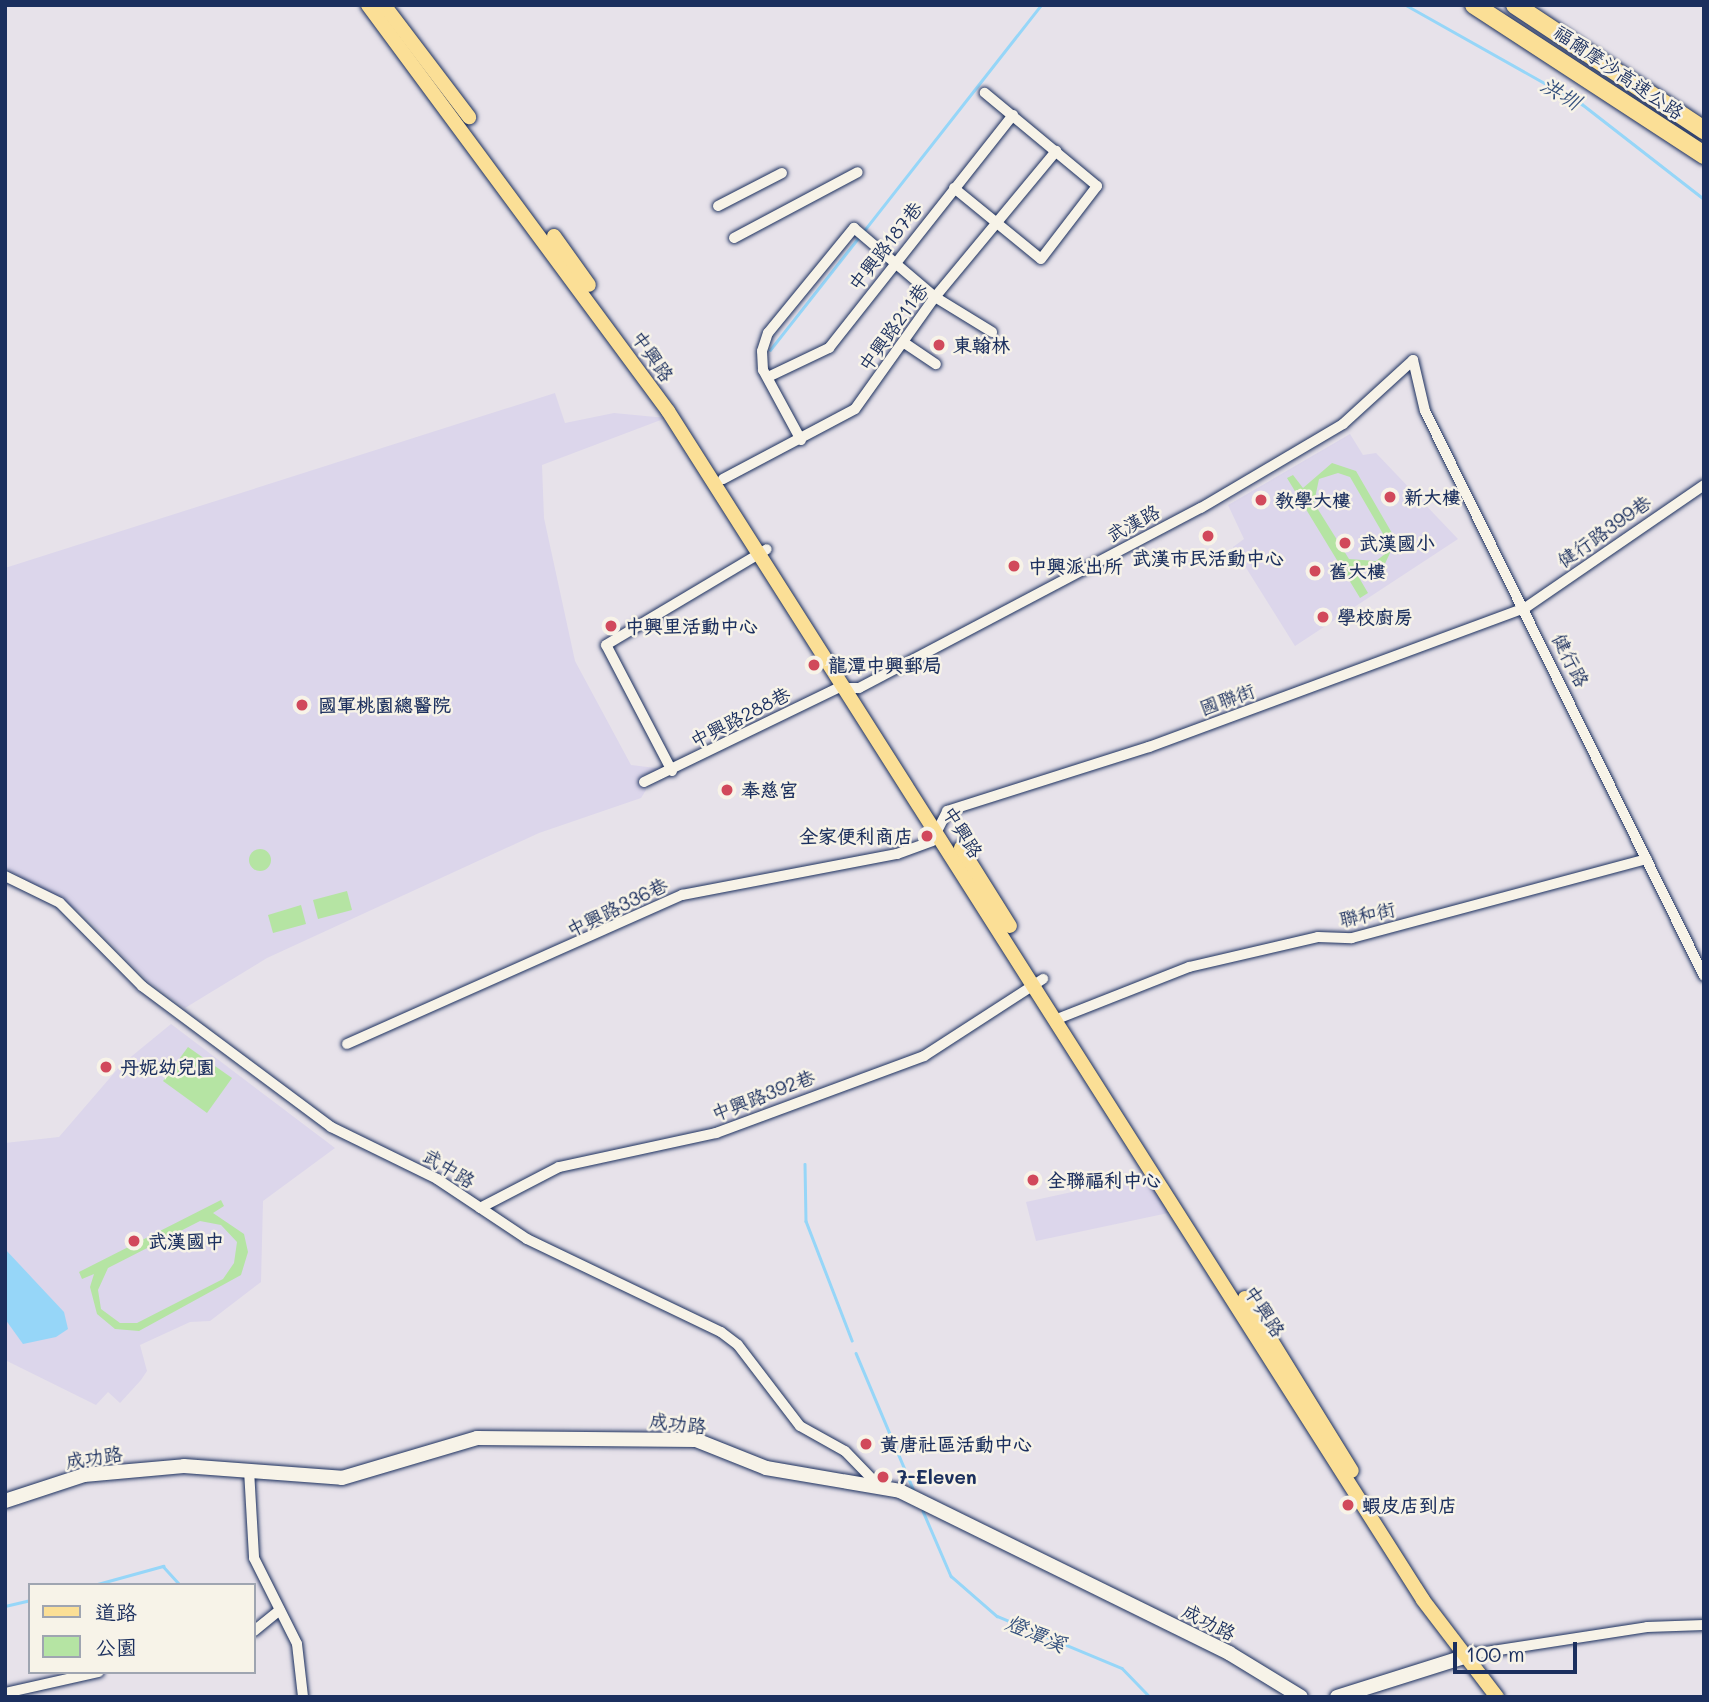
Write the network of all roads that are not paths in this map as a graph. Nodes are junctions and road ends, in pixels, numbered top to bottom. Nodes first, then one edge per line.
1 (369, 5) edge
2 (384, 5) edge
3 (1474, 5) edge
4 (1516, 5) edge
5 (985, 93) dead end
6 (1013, 115) junction
7 (1704, 130) edge
8 (1056, 151) junction
9 (1704, 155) edge
10 (859, 172) dead end
11 (782, 173) dead end
12 (954, 188) junction
13 (719, 206) dead end
14 (997, 223) junction
15 (734, 238) dead end
16 (893, 262) junction
17 (935, 297) junction
18 (992, 332) dead end
19 (906, 344) junction
20 (1413, 360) joint
21 (936, 364) dead end
22 (768, 377) junction
23 (801, 440) junction
24 (723, 479) junction
25 (1704, 485) edge
26 (764, 551) junction
27 (1525, 608) junction
28 (854, 688) junction
29 (672, 771) junction
30 (645, 782) dead end
31 (940, 823) junction
32 (1647, 859) junction
33 (5, 876) edge
34 (1704, 976) edge
35 (1039, 982) junction
36 (1061, 1016) junction
37 (347, 1044) dead end
38 (480, 1208) junction
39 (249, 1471) junction
40 (874, 1482) junction
41 (5, 1501) edge
42 (279, 1610) junction
43 (1704, 1625) edge
44 (256, 1629) edge
45 (1469, 1656) junction
46 (90, 1674) edge
47 (5, 1693) edge
48 (303, 1697) edge
49 (1301, 1697) edge
50 (1337, 1697) edge
51 (1497, 1697) edge
52 (1508, 1697) edge

1 - 26 main road, 中興路
2 - 24 main road, 中興路
3 - 9 highway, 福爾摩沙高速公路
4 - 7 highway, 福爾摩沙高速公路
5 - 6 street
6 - 8 street
6 - 12 street, 中興路187巷
8 - 14 street, 中興路211巷
8 - 14 street
10 - 15 street
11 - 13 street
12 - 14 street
12 - 16 street, 中興路187巷
14 - 17 street, 中興路211巷
16 - 17 street
16 - 22 street, 中興路187巷
16 - 22 street
17 - 18 street
17 - 19 street, 中興路211巷
19 - 21 street
19 - 23 street, 中興路211巷
20 - 27 street, 健行路
20 - 28 street, 武漢路
22 - 23 street
23 - 24 street, 中興路211巷
24 - 26 main road, 中興路
25 - 27 street, 健行路399巷
26 - 28 main road, 中興路
26 - 29 street
27 - 31 street, 國聯街
27 - 32 street, 健行路
28 - 29 street, 中興路288巷
28 - 31 main road, 中興路
29 - 30 street, 中興路288巷
31 - 35 main road, 中興路
31 - 37 street, 中興路336巷
32 - 34 street, 健行路
32 - 36 street, 聯和街
33 - 38 street, 武中路
35 - 36 main road, 中興路
35 - 38 street, 中興路392巷
36 - 45 main road, 中興路
38 - 40 street, 武中路
39 - 40 street, 成功路
39 - 41 street, 成功路
39 - 42 street
40 - 49 street, 成功路
42 - 44 street
42 - 48 street
43 - 45 street
45 - 50 street
45 - 51 main road, 中興路
45 - 52 main road, 中興路
46 - 47 street

